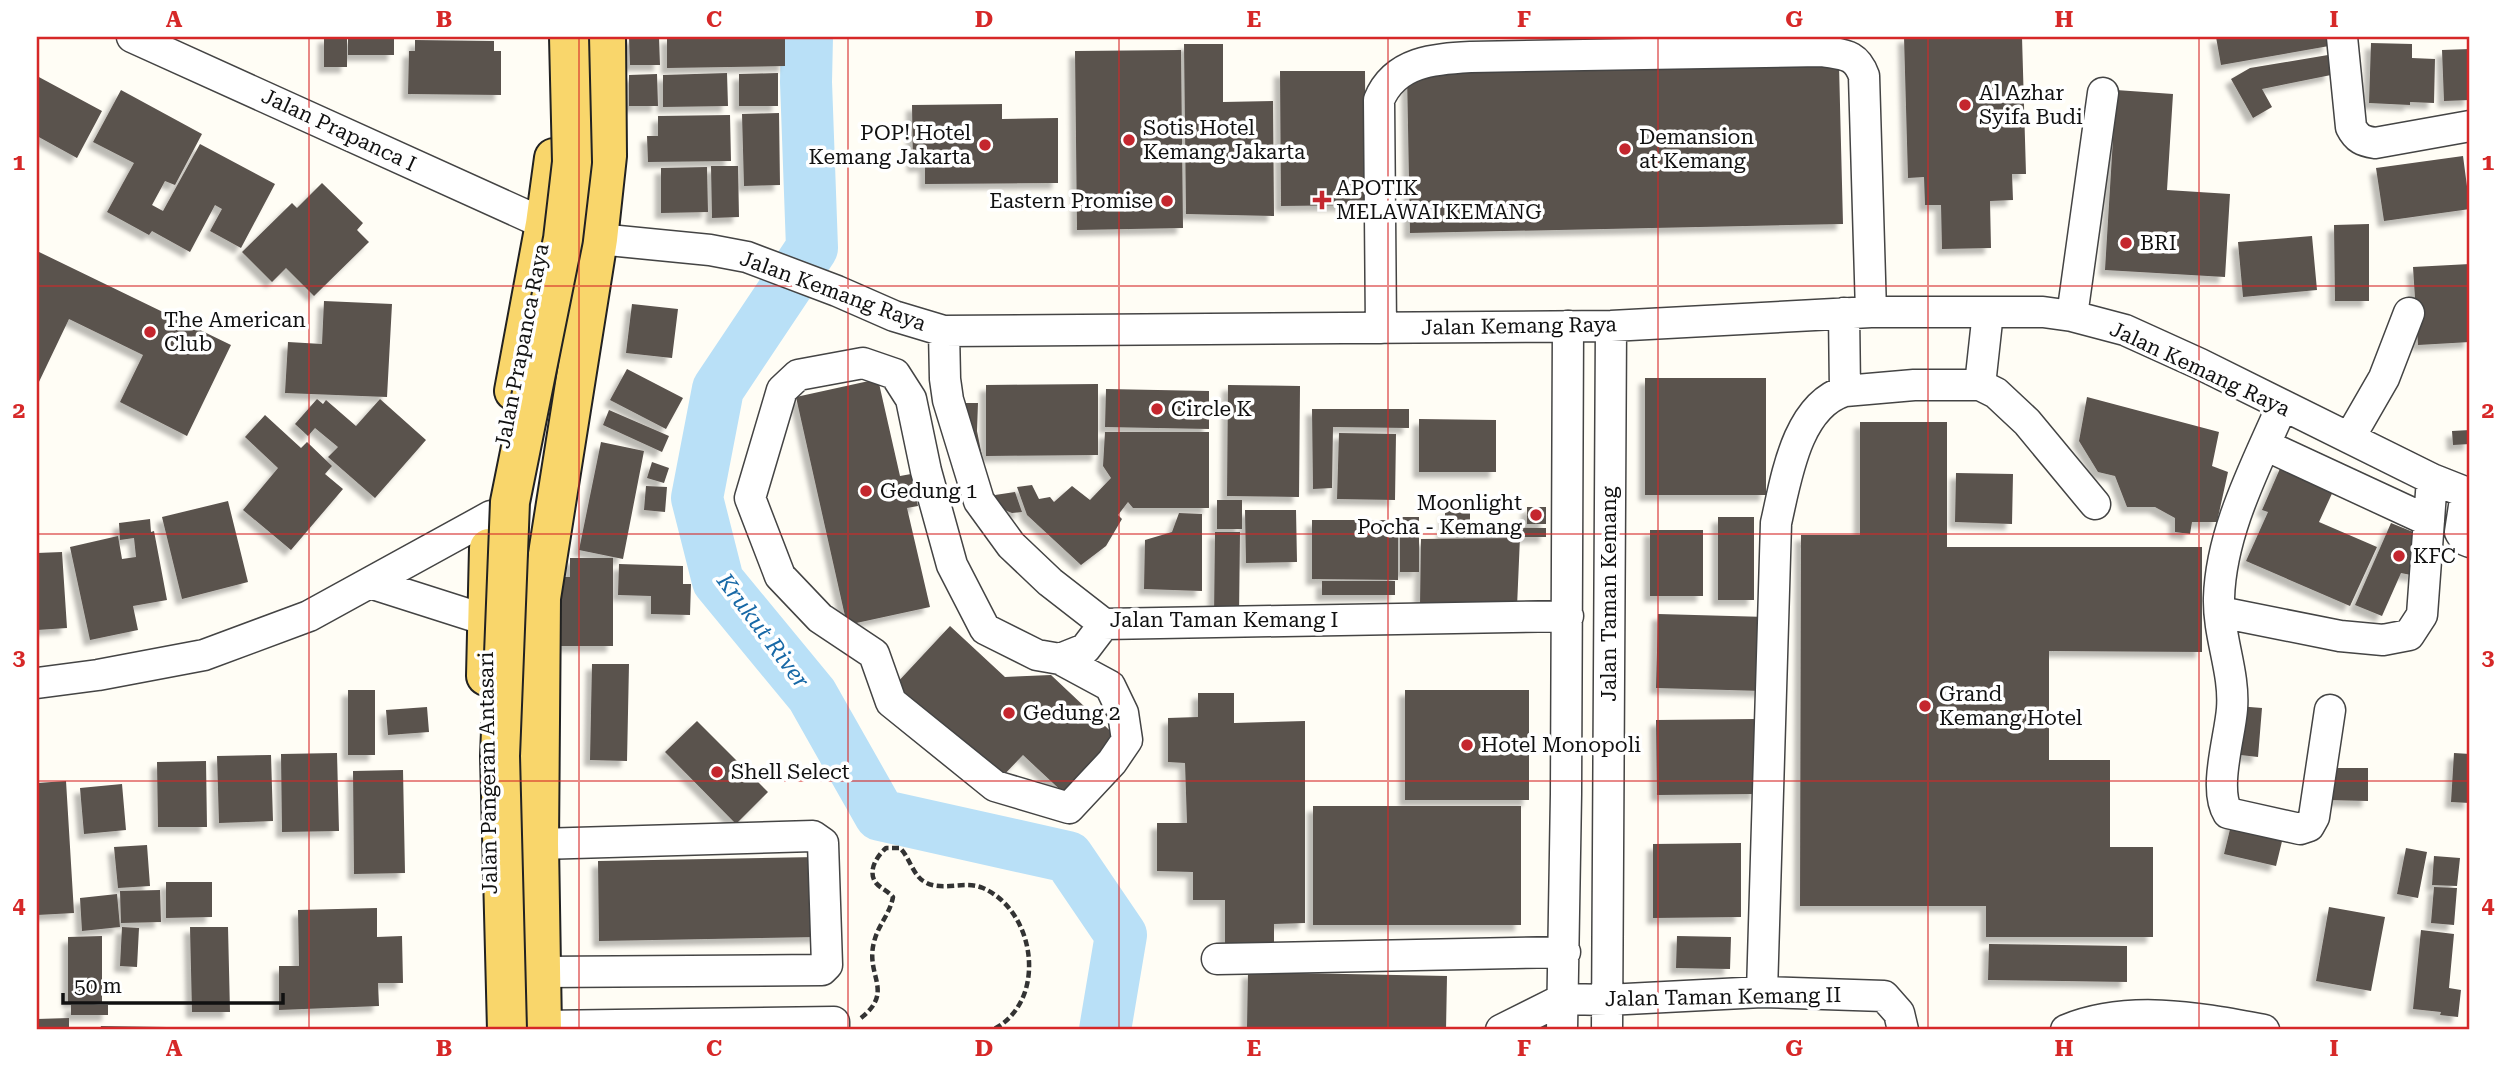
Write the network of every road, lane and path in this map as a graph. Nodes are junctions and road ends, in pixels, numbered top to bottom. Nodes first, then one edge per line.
1 (132, 37) edge
2 (551, 37) edge
3 (569, 37) edge
4 (585, 37) edge
5 (606, 37) edge
6 (2342, 37) edge
7 (193, 49) edge
8 (2103, 93) dead end
9 (2470, 125) edge
10 (545, 224) junction
11 (598, 239) junction
12 (1858, 312) junction
13 (1989, 312) junction
14 (2410, 313) dead end
15 (2072, 316) junction
16 (1569, 326) junction
17 (1611, 326) junction
18 (1381, 328) junction
19 (944, 331) junction
20 (1980, 385) junction
21 (1844, 391) junction
22 (911, 400) junction
23 (948, 400) junction
24 (2282, 406) junction
25 (2350, 437) junction
26 (2265, 445) junction
27 (2432, 479) junction
28 (2468, 493) edge
29 (2095, 504) dead end
30 (491, 516) junction
31 (2429, 521) junction
32 (2470, 542) edge
33 (370, 583) junction
34 (2220, 612) junction
35 (1568, 616) junction
36 (486, 620) junction
37 (1104, 624) junction
38 (1060, 659) junction
39 (37, 682) edge
40 (2330, 710) dead end
41 (1608, 793) junction
42 (1566, 794) junction
43 (539, 844) junction
44 (1565, 952) junction
45 (1217, 959) dead end
46 (541, 972) junction
47 (1762, 992) junction
48 (1563, 999) junction
49 (1607, 1000) junction
50 (845, 1026) edge
51 (529, 1029) edge
52 (494, 1030) edge
53 (992, 1030) edge
54 (1501, 1030) edge
55 (1562, 1030) edge
56 (1607, 1030) edge
57 (1903, 1030) edge
58 (2066, 1030) edge
59 (2257, 1030) edge

1 - 7 street, Jalan Prapanca I
2 - 10 main road, Jalan Prapanca Raya
3 - 51 main road, bridge
4 - 51 main road
5 - 11 main road
6 - 9 street
7 - 10 street, Jalan Prapanca I
8 - 15 street
10 - 11 street, Jalan Kemang Raya
10 - 30 main road, Jalan Prapanca Raya
11 - 19 street, Jalan Kemang Raya
11 - 43 main road
12 - 13 street, Jalan Kemang Raya
12 - 17 street, Jalan Kemang Raya
12 - 18 street
12 - 21 street
13 - 15 street, Jalan Kemang Raya
13 - 20 street
14 - 25 street
15 - 24 street, Jalan Kemang Raya
16 - 17 street, Jalan Kemang Raya
16 - 18 street, Jalan Kemang Raya
16 - 35 street, Jalan Taman Kemang
17 - 41 street, Jalan Taman Kemang
18 - 19 street, Jalan Kemang Raya
19 - 23 street, Jalan Taman Kemang I
20 - 21 street
20 - 29 street
21 - 47 street
22 - 23 street
22 - 38 street
22 - 38 street
23 - 37 street, Jalan Taman Kemang I
24 - 25 street, Jalan Kemang Raya
24 - 26 street
25 - 27 street, Jalan Kemang Raya
26 - 31 street
26 - 34 street
27 - 28 street, Jalan Kemang Raya
27 - 31 street
28 - 32 street
30 - 33 street
30 - 36 main road, Jalan Pangeran Antasari
31 - 34 street
33 - 36 street
33 - 39 street
34 - 40 street
35 - 37 street, Jalan Taman Kemang I
35 - 42 street, Jalan Taman Kemang
36 - 52 main road, Jalan Pangeran Antasari
37 - 38 street
41 - 42 street
41 - 49 street, Jalan Taman Kemang
42 - 44 street, Jalan Taman Kemang
43 - 46 main road
43 - 46 street
44 - 45 street
44 - 48 street, Jalan Taman Kemang
46 - 51 main road
47 - 49 street, Jalan Taman Kemang II
47 - 57 street, Jalan Taman Kemang II
48 - 49 street, Jalan Taman Kemang II
48 - 54 street
48 - 55 street, Jalan Taman Kemang
49 - 56 street, Jalan Taman Kemang
50 - 51 street
50 - 53 path
58 - 59 street

